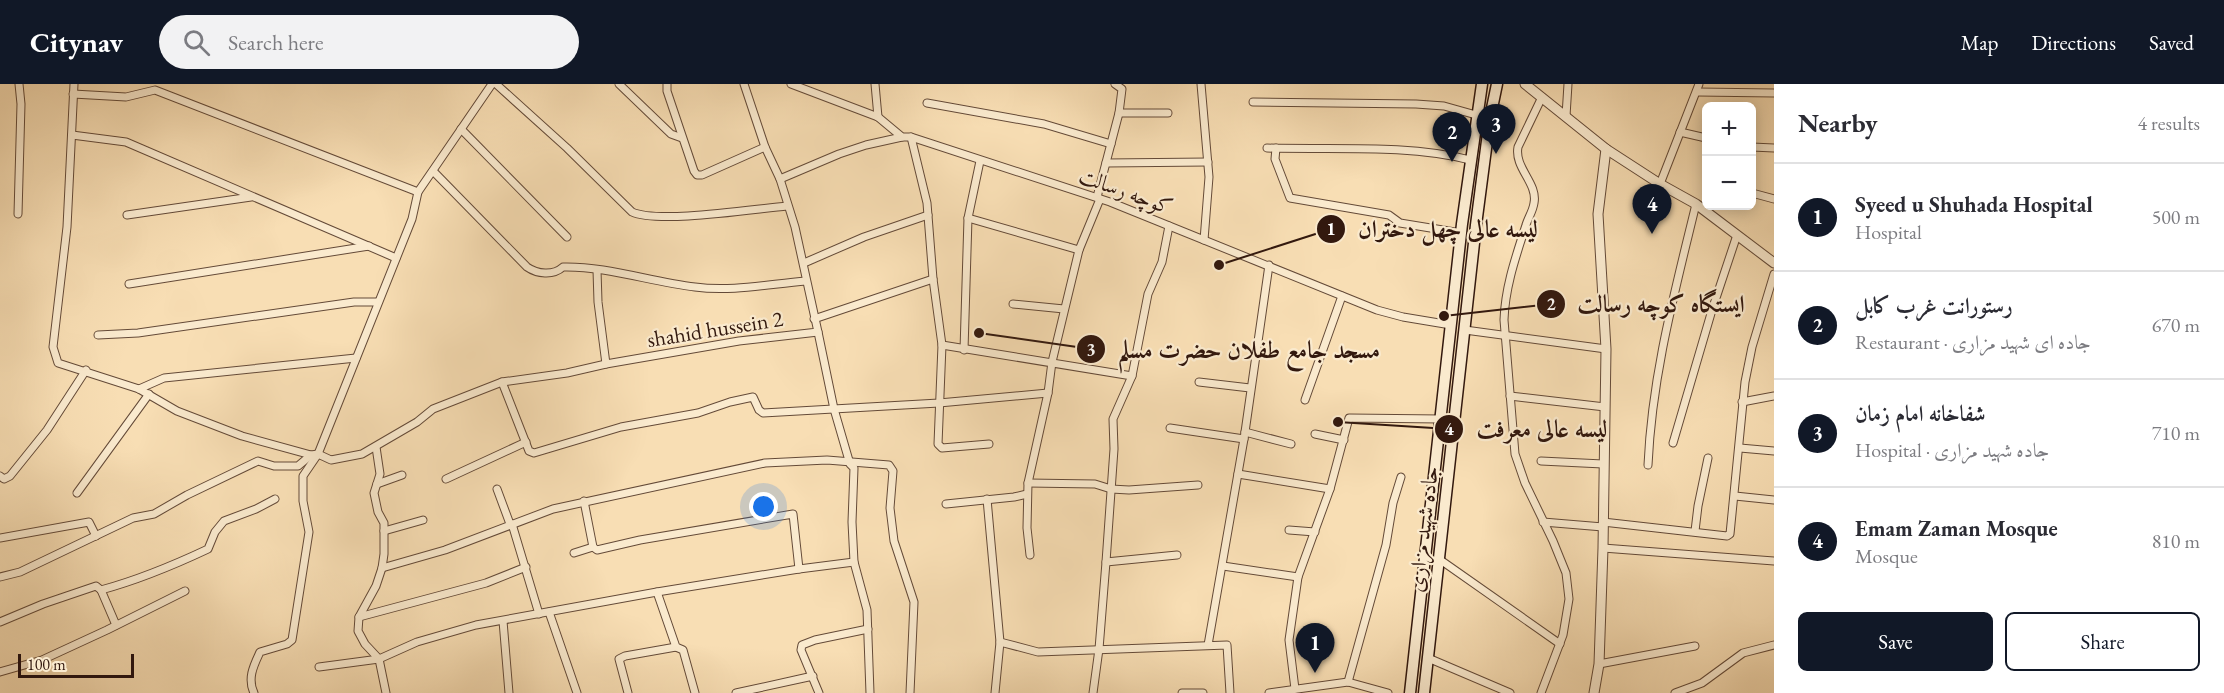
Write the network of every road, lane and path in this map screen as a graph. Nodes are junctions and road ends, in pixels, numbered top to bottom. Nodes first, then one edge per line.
1 (19, 84) edge
2 (74, 84) edge
3 (494, 84) edge
4 (619, 84) edge
5 (668, 84) edge
6 (744, 84) edge
7 (791, 84) edge
8 (874, 84) edge
9 (1115, 84) edge
10 (1201, 84) edge
11 (1482, 84) edge
12 (1497, 84) edge
13 (1525, 84) edge
14 (1568, 84) edge
15 (1699, 88) edge
16 (1774, 93) edge
17 (73, 94) junction
18 (1542, 97) junction
19 (1253, 102) dead end
20 (927, 103) dead end
21 (1119, 112) junction
22 (1168, 113) dead end
23 (1476, 115) junction
24 (1566, 116) junction
25 (878, 117) junction
26 (461, 129) junction
27 (1680, 132) junction
28 (72, 135) junction
29 (902, 137) junction
30 (911, 137) junction
31 (1702, 137) edge
32 (682, 138) junction
33 (1111, 144) junction
34 (765, 147) junction
35 (1756, 147) edge
36 (1267, 148) dead end
37 (1276, 148) junction
38 (1774, 148) edge
39 (1606, 149) junction
40 (1470, 160) junction
41 (980, 161) junction
42 (1208, 162) junction
43 (1106, 163) junction
44 (433, 171) junction
45 (780, 179) junction
46 (1660, 184) junction
47 (418, 192) junction
48 (1756, 194) edge
49 (254, 197) junction
50 (1098, 198) junction
51 (1774, 199) edge
52 (1696, 204) junction
53 (787, 206) junction
54 (18, 214) dead end
55 (127, 215) dead end
56 (928, 216) junction
57 (968, 218) junction
58 (1170, 226) junction
59 (1461, 233) junction
60 (1737, 235) junction
61 (567, 237) dead end
62 (1204, 240) junction
63 (369, 246) junction
64 (1079, 250) junction
65 (396, 258) junction
66 (804, 263) junction
67 (1774, 263) edge
68 (1269, 265) junction
69 (597, 270) junction
70 (1774, 274) edge
71 (933, 279) junction
72 (806, 281) junction
73 (129, 284) dead end
74 (1342, 296) junction
75 (378, 303) junction
76 (1013, 303) dead end
77 (1064, 309) junction
78 (814, 319) junction
79 (1451, 325) junction
80 (1465, 330) junction
81 (818, 332) junction
82 (1506, 334) junction
83 (98, 335) dead end
84 (942, 345) junction
85 (1606, 349) junction
86 (964, 350) junction
87 (356, 358) junction
88 (1052, 362) junction
89 (606, 364) junction
90 (86, 370) junction
91 (1132, 376) junction
92 (502, 382) junction
93 (1199, 382) dead end
94 (1250, 388) junction
95 (139, 389) junction
96 (1048, 393) junction
97 (149, 394) junction
98 (1510, 396) junction
99 (1774, 396) edge
100 (1305, 400) dead end
101 (1742, 402) junction
102 (939, 403) junction
103 (1605, 407) junction
104 (834, 409) junction
105 (1441, 419) junction
106 (1170, 428) dead end
107 (1315, 434) dead end
108 (1244, 435) junction
109 (1344, 440) junction
110 (526, 442) junction
111 (1673, 443) dead end
112 (989, 444) dead end
113 (1291, 444) dead end
114 (376, 447) junction
115 (1740, 448) junction
116 (1774, 451) edge
117 (314, 454) junction
118 (1708, 458) dead end
119 (1541, 461) dead end
120 (850, 464) junction
121 (1603, 464) junction
122 (1648, 465) dead end
123 (1238, 474) junction
124 (402, 475) dead end
125 (0, 476) edge
126 (1401, 477) dead end
127 (446, 479) dead end
128 (1028, 483) junction
129 (377, 484) junction
130 (1198, 485) dead end
131 (497, 489) dead end
132 (1111, 489) junction
133 (1330, 489) junction
134 (77, 493) dead end
135 (1027, 494) junction
136 (1735, 496) junction
137 (275, 499) dead end
138 (987, 499) junction
139 (1774, 500) edge
140 (585, 501) junction
141 (946, 504) dead end
142 (423, 520) dead end
143 (1543, 522) junction
144 (511, 524) junction
145 (1603, 525) junction
146 (1289, 530) dead end
147 (384, 531) junction
148 (1695, 531) junction
149 (1316, 532) junction
150 (96, 536) junction
151 (0, 538) edge
152 (593, 547) junction
153 (1603, 548) junction
154 (574, 553) dead end
155 (1030, 555) dead end
156 (1177, 555) dead end
157 (1439, 559) junction
158 (1774, 561) edge
159 (854, 562) junction
160 (1106, 562) junction
161 (1223, 566) junction
162 (526, 567) junction
163 (382, 568) junction
164 (799, 569) junction
165 (0, 577) edge
166 (1298, 577) junction
167 (101, 590) junction
168 (185, 591) dead end
169 (657, 592) junction
170 (549, 612) junction
171 (539, 614) junction
172 (359, 617) junction
173 (503, 621) junction
174 (0, 622) edge
175 (116, 626) junction
176 (868, 629) junction
177 (1000, 642) junction
178 (1560, 644) junction
179 (1208, 645) junction
180 (1774, 645) edge
181 (676, 646) junction
182 (1695, 646) dead end
183 (1099, 649) junction
184 (1428, 658) junction
185 (379, 659) junction
186 (1599, 664) junction
187 (319, 667) dead end
188 (0, 672) edge
189 (813, 676) junction
190 (1348, 682) junction
191 (1295, 690) junction
192 (1312, 691) edge
193 (254, 693) edge
194 (386, 693) edge
195 (509, 693) edge
196 (577, 693) edge
197 (628, 693) edge
198 (695, 693) edge
199 (736, 693) edge
200 (819, 693) edge
201 (868, 693) edge
202 (910, 693) edge
203 (995, 693) edge
204 (1093, 693) edge
205 (1182, 693) edge
206 (1203, 693) edge
207 (1230, 693) edge
208 (1269, 693) edge
209 (1388, 693) edge
210 (1410, 693) edge
211 (1424, 693) edge
212 (1509, 693) edge
213 (1540, 693) edge
214 (1594, 693) edge
215 (1675, 693) edge

1 - 54 street
2 - 17 street
3 - 26 street
3 - 53 street
4 - 32 street
5 - 32 street
6 - 34 street, shahid hussein 2
7 - 25 street
8 - 25 street
9 - 21 street
10 - 42 street
11 - 23 main road
12 - 80 main road, جاده شهید مزاری
13 - 18 street
14 - 24 street
15 - 16 street
15 - 27 street
17 - 28 street
17 - 47 street
18 - 24 street
18 - 82 street
19 - 23 street
20 - 33 street
21 - 22 street
21 - 33 street
23 - 40 main road
24 - 39 street
25 - 29 street
26 - 44 street
26 - 61 street
27 - 31 street
27 - 46 street
28 - 49 street
28 - 90 street, shahid hussein 2
29 - 30 street, کوچه رسالت
29 - 45 street, کوچه رسالت
30 - 41 street, کوچه رسالت
30 - 56 street
32 - 34 street
33 - 43 street
34 - 45 street, shahid hussein 2
35 - 38 street
36 - 37 street
37 - 40 street
37 - 59 street
39 - 46 street
39 - 85 street
40 - 59 main road
41 - 50 street, کوچه رسالت
41 - 57 street
42 - 43 street
42 - 62 street
43 - 50 street
44 - 47 street
44 - 69 street
45 - 53 street, shahid hussein 2
46 - 52 street
47 - 65 street
48 - 51 street
49 - 55 street
49 - 63 street
50 - 58 street, کوچه رسالت
50 - 64 street
52 - 60 street
52 - 122 street
53 - 66 street, shahid hussein 2
56 - 66 street
56 - 71 street
57 - 64 street
57 - 86 street
58 - 62 street, کوچه رسالت
58 - 91 street
59 - 79 main road
60 - 67 street
60 - 111 street
62 - 68 street, کوچه رسالت
63 - 65 street
63 - 73 street
64 - 77 street
65 - 75 street
66 - 72 street, shahid hussein 2
68 - 74 street, کوچه رسالت
68 - 94 street
69 - 72 street
69 - 89 street
70 - 101 street
71 - 78 street
71 - 84 street
72 - 78 street, shahid hussein 2
74 - 79 street, کوچه رسالت
74 - 100 street
75 - 83 street
75 - 87 street
76 - 77 street
77 - 88 street
78 - 81 street, shahid hussein 2
79 - 105 main road
80 - 82 street
80 - 157 main road, جاده شهید مزاری
81 - 89 street, shahid hussein 2
81 - 104 street
82 - 85 street
82 - 98 street
84 - 86 street
84 - 102 street
85 - 103 street
86 - 88 street
87 - 95 street
87 - 117 street
88 - 91 street
88 - 96 street
89 - 92 street, shahid hussein 2
90 - 95 street, shahid hussein 2
90 - 125 street
91 - 132 street
92 - 110 street
92 - 114 street, shahid hussein 2
93 - 94 street
94 - 108 street
95 - 97 street, shahid hussein 2
96 - 102 street
96 - 128 street
97 - 117 street, shahid hussein 2
97 - 134 street
98 - 103 street
98 - 143 street
99 - 101 street
101 - 115 street
102 - 104 street
102 - 112 street
103 - 121 street
104 - 110 street
104 - 120 street
105 - 109 street
105 - 210 main road
106 - 108 street
107 - 109 street
108 - 113 street
108 - 123 street
109 - 133 street
110 - 127 street
114 - 117 street, shahid hussein 2
114 - 129 street
115 - 116 street
115 - 136 street
117 - 150 street
117 - 193 street
118 - 148 street
119 - 121 street
120 - 140 street
120 - 159 street
120 - 202 street
121 - 145 street
123 - 133 street
123 - 161 street
124 - 129 street
126 - 190 street
128 - 132 street
128 - 135 street
129 - 147 street
130 - 132 street
131 - 144 street
132 - 160 street
133 - 149 street
135 - 138 street
135 - 155 street
136 - 139 street
136 - 148 street
137 - 167 street
138 - 141 street
138 - 177 street
140 - 144 street
140 - 152 street
142 - 147 street
143 - 145 street
143 - 178 street
144 - 162 street
144 - 163 street
145 - 148 street
145 - 153 street
146 - 149 street
147 - 163 street
149 - 166 street
150 - 151 street
150 - 165 street
152 - 154 street
152 - 164 street
153 - 158 street
153 - 186 street
156 - 160 street
157 - 178 street
157 - 184 main road, جاده شهید مزاری
159 - 164 street
159 - 176 street
160 - 183 street
161 - 166 street
161 - 179 street
162 - 171 street
162 - 172 street
163 - 172 street
164 - 169 street
166 - 191 street
167 - 174 street
167 - 175 street
168 - 175 street
169 - 170 street
169 - 181 street
170 - 171 street
170 - 196 street
171 - 173 street
172 - 185 street
173 - 185 street
173 - 195 street
175 - 188 street
176 - 189 street
176 - 201 street
177 - 183 street
177 - 203 street
178 - 213 street
179 - 183 street
179 - 207 street
180 - 215 street
181 - 197 street
181 - 198 street
182 - 186 street
183 - 204 street
184 - 211 main road, جاده شهید مزاری
184 - 212 street
185 - 187 street
185 - 194 street
186 - 214 street
189 - 199 street
189 - 200 street
190 - 192 street
190 - 209 street
191 - 192 street
191 - 208 street
205 - 206 street

